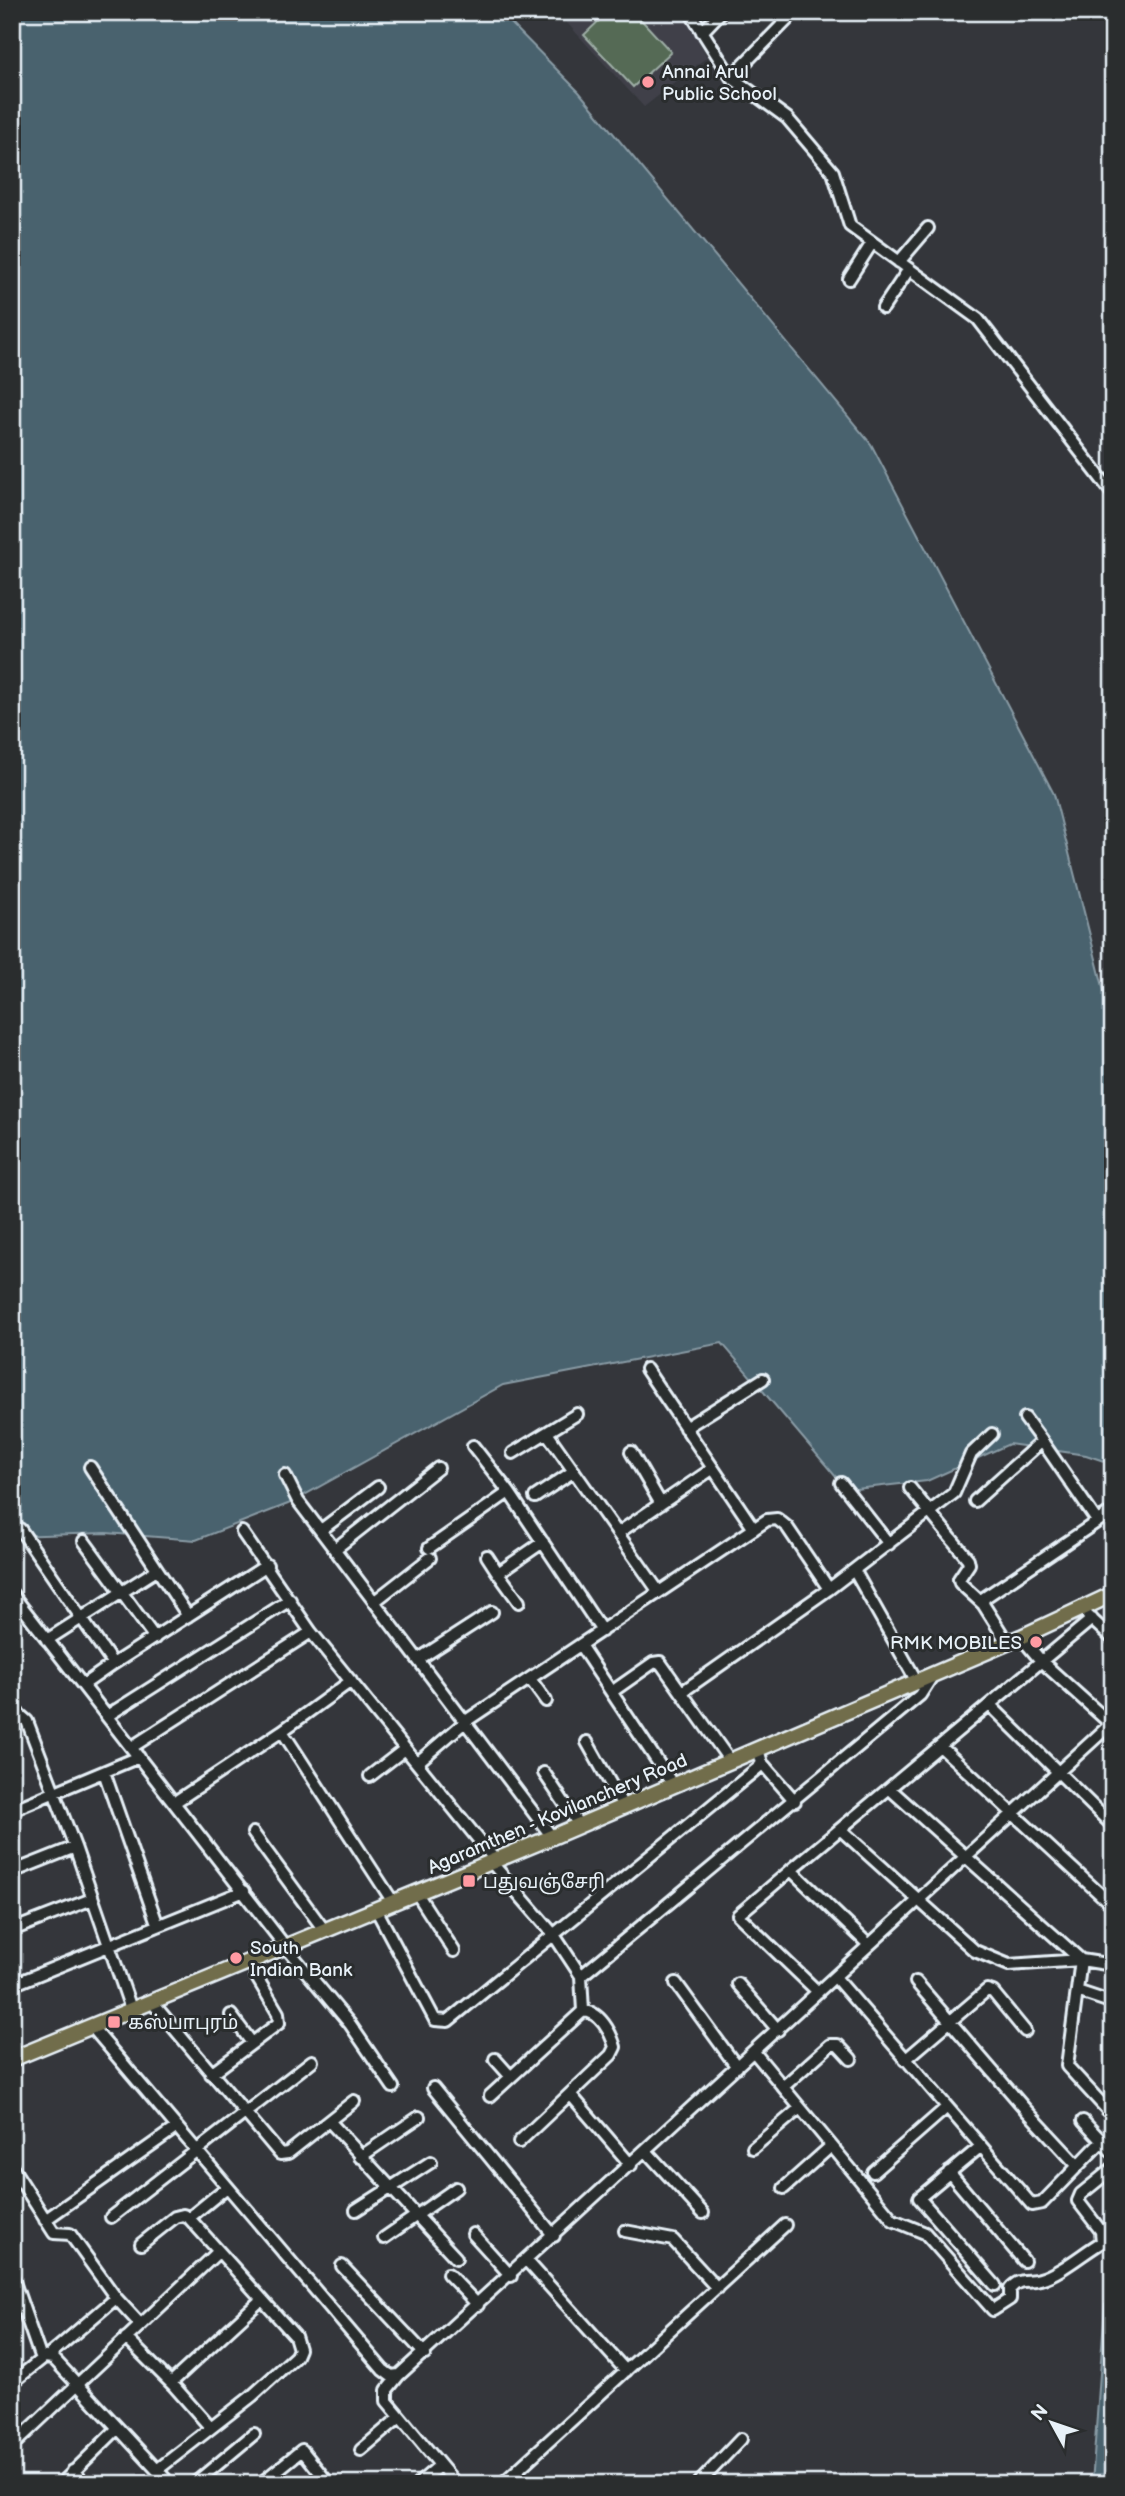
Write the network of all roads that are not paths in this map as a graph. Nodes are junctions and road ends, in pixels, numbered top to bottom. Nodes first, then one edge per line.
1 (690, 12) edge
2 (722, 12) edge
3 (788, 19) dead end
4 (702, 33) junction
5 (731, 77) junction
6 (928, 228) dead end
7 (872, 243) junction
8 (899, 262) junction
9 (909, 269) junction
10 (849, 279) dead end
11 (883, 308) dead end
12 (1113, 494) edge
13 (646, 1369) dead end
14 (763, 1379) dead end
15 (577, 1414) dead end
16 (1025, 1418) dead end
17 (685, 1428) junction
18 (547, 1433) junction
19 (992, 1434) dead end
20 (1042, 1441) junction
21 (473, 1446) dead end
22 (631, 1452) dead end
23 (513, 1453) dead end
24 (90, 1466) dead end
25 (438, 1468) dead end
26 (712, 1468) junction
27 (574, 1471) junction
28 (285, 1475) dead end
29 (841, 1483) dead end
30 (378, 1487) dead end
31 (910, 1488) dead end
32 (509, 1492) junction
33 (535, 1497) dead end
34 (975, 1501) dead end
35 (661, 1504) junction
36 (1113, 1511) edge
37 (930, 1513) junction
38 (1097, 1521) junction
39 (20, 1529) dead end
40 (754, 1529) junction
41 (321, 1530) junction
42 (242, 1532) dead end
43 (618, 1534) junction
44 (84, 1541) dead end
45 (542, 1542) junction
46 (889, 1544) junction
47 (335, 1549) junction
48 (487, 1556) dead end
49 (267, 1566) junction
50 (854, 1570) junction
51 (155, 1571) junction
52 (498, 1573) junction
53 (829, 1589) junction
54 (659, 1592) junction
55 (122, 1593) junction
56 (12, 1594) edge
57 (1113, 1594) edge
58 (290, 1600) junction
59 (375, 1601) junction
60 (519, 1602) dead end
61 (983, 1604) junction
62 (1081, 1609) junction
63 (492, 1612) dead end
64 (188, 1616) junction
65 (1092, 1619) junction
66 (82, 1620) junction
67 (602, 1631) junction
68 (311, 1632) junction
69 (1021, 1637) junction
70 (155, 1638) junction
71 (1113, 1639) edge
72 (47, 1640) junction
73 (1007, 1642) junction
74 (580, 1645) junction
75 (419, 1659) junction
76 (1042, 1662) junction
77 (113, 1664) junction
78 (934, 1672) junction
79 (530, 1679) junction
80 (916, 1680) junction
81 (351, 1681) junction
82 (83, 1685) junction
83 (613, 1691) junction
84 (682, 1692) junction
85 (546, 1701) dead end
86 (990, 1705) junction
87 (107, 1716) junction
88 (12, 1719) edge
89 (466, 1721) junction
90 (1112, 1724) edge
91 (282, 1731) junction
92 (587, 1742) dead end
93 (941, 1747) junction
94 (405, 1749) junction
95 (135, 1752) junction
96 (760, 1756) junction
97 (730, 1761) junction
98 (417, 1763) junction
99 (1060, 1771) junction
100 (104, 1772) junction
101 (544, 1773) dead end
102 (370, 1776) dead end
103 (673, 1785) junction
104 (890, 1788) junction
105 (57, 1792) junction
106 (795, 1801) junction
107 (175, 1802) junction
108 (623, 1806) junction
109 (12, 1810) edge
110 (1013, 1813) junction
111 (579, 1825) junction
112 (1113, 1826) edge
113 (840, 1829) junction
114 (253, 1833) dead end
115 (552, 1837) junction
116 (75, 1847) junction
117 (965, 1857) junction
118 (493, 1861) junction
119 (791, 1870) junction
120 (12, 1872) edge
121 (244, 1891) junction
122 (416, 1892) junction
123 (92, 1899) junction
124 (918, 1900) junction
125 (393, 1902) junction
126 (1113, 1906) edge
127 (376, 1909) junction
128 (158, 1926) junction
129 (12, 1930) edge
130 (324, 1930) junction
131 (554, 1935) junction
132 (869, 1945) junction
133 (285, 1946) junction
134 (111, 1947) junction
135 (454, 1951) dead end
136 (1081, 1960) junction
137 (1113, 1965) edge
138 (256, 1976) dead end
139 (581, 1976) junction
140 (835, 1977) junction
141 (916, 1982) dead end
142 (676, 1983) dead end
143 (12, 1984) edge
144 (738, 1984) dead end
145 (1077, 1991) junction
146 (818, 1992) junction
147 (150, 2001) junction
148 (1113, 2003) edge
149 (131, 2009) junction
150 (583, 2011) junction
151 (231, 2015) dead end
152 (950, 2021) junction
153 (92, 2027) junction
154 (778, 2030) junction
155 (1026, 2031) dead end
156 (252, 2043) junction
157 (754, 2052) junction
158 (12, 2059) edge
159 (495, 2059) dead end
160 (851, 2059) dead end
161 (905, 2060) junction
162 (312, 2061) dead end
163 (737, 2067) junction
164 (211, 2074) junction
165 (510, 2077) junction
166 (393, 2087) dead end
167 (783, 2087) junction
168 (433, 2088) dead end
169 (571, 2095) junction
170 (489, 2096) dead end
171 (354, 2101) dead end
172 (800, 2108) junction
173 (946, 2108) junction
174 (245, 2115) junction
175 (1113, 2116) edge
176 (419, 2118) dead end
177 (329, 2121) junction
178 (1083, 2121) dead end
179 (177, 2127) junction
180 (1102, 2141) junction
181 (519, 2142) dead end
182 (830, 2147) junction
183 (980, 2147) junction
184 (753, 2148) dead end
185 (197, 2151) junction
186 (646, 2151) junction
187 (1113, 2153) edge
188 (360, 2157) junction
189 (431, 2162) dead end
190 (631, 2165) junction
191 (1078, 2166) junction
192 (12, 2167) edge
193 (1113, 2168) edge
194 (873, 2172) dead end
195 (949, 2172) junction
196 (227, 2186) junction
197 (456, 2188) dead end
198 (784, 2188) dead end
199 (389, 2189) junction
200 (356, 2210) dead end
201 (703, 2213) dead end
202 (111, 2217) dead end
203 (416, 2217) junction
204 (189, 2218) junction
205 (46, 2220) junction
206 (785, 2225) dead end
207 (625, 2231) dead end
208 (473, 2234) dead end
209 (554, 2236) junction
210 (384, 2238) dead end
211 (141, 2244) dead end
212 (218, 2253) junction
213 (456, 2258) dead end
214 (527, 2261) junction
215 (1024, 2261) dead end
216 (342, 2266) dead end
217 (448, 2274) dead end
218 (12, 2276) edge
219 (510, 2276) junction
220 (995, 2285) dead end
221 (717, 2288) junction
222 (116, 2298) junction
223 (261, 2300) junction
224 (478, 2305) junction
225 (140, 2324) junction
226 (126, 2338) junction
227 (425, 2354) junction
228 (44, 2358) junction
229 (626, 2371) junction
230 (399, 2375) junction
231 (12, 2383) edge
232 (75, 2384) junction
233 (173, 2385) junction
234 (400, 2417) junction
235 (210, 2427) junction
236 (118, 2428) junction
237 (254, 2434) dead end
238 (741, 2439) dead end
239 (12, 2446) edge
240 (361, 2450) dead end
241 (439, 2466) junction
242 (157, 2470) junction
243 (73, 2471) junction
244 (61, 2484) edge
245 (85, 2484) edge
246 (170, 2484) edge
247 (194, 2484) edge
248 (260, 2484) edge
249 (329, 2484) edge
250 (418, 2484) edge
251 (456, 2484) edge
252 (502, 2484) edge
253 (698, 2484) edge

1 - 4 street
2 - 4 street
3 - 5 street
4 - 5 street
5 - 7 street
6 - 8 street
7 - 8 street
7 - 10 street
8 - 9 street
9 - 11 street
9 - 12 street
13 - 17 street
14 - 17 street
15 - 18 street
16 - 20 street
17 - 26 street
18 - 23 street
18 - 27 street
19 - 37 street
20 - 34 street
20 - 38 street
21 - 32 street
22 - 35 street
24 - 51 street
25 - 47 street
26 - 35 street
26 - 40 street
27 - 33 street
27 - 43 street
28 - 41 street
29 - 46 street
30 - 41 street
31 - 37 street
32 - 45 street
32 - 59 street
35 - 43 street
36 - 38 street
37 - 46 street
37 - 61 street
38 - 61 street
39 - 66 street
40 - 53 street
40 - 54 street
41 - 47 street
42 - 49 street
43 - 54 street
44 - 55 street
45 - 52 street
45 - 67 street
46 - 50 street
47 - 59 street
48 - 52 street
49 - 58 street
49 - 64 street
50 - 53 street
50 - 80 street
51 - 55 street
51 - 64 street
52 - 60 street
53 - 84 street
54 - 67 street
55 - 66 street
55 - 70 street
56 - 72 street
57 - 62 main road, Agaramthen - Kovilanchery Road
58 - 68 street
58 - 87 street
59 - 75 street
61 - 73 street
62 - 65 street
62 - 69 main road, Agaramthen - Kovilanchery Road
63 - 75 street
64 - 70 street
65 - 71 street
65 - 76 street
66 - 72 street
66 - 77 street
67 - 74 street
68 - 81 street
68 - 95 street
69 - 73 main road, Agaramthen - Kovilanchery Road
69 - 76 street
70 - 77 street
72 - 82 street
73 - 78 main road, Agaramthen - Kovilanchery Road
74 - 79 street
74 - 83 street
75 - 89 street
76 - 86 street
76 - 90 street
77 - 82 street
78 - 80 main road, Agaramthen - Kovilanchery Road
78 - 106 street
79 - 85 street
79 - 89 street
80 - 96 main road, Agaramthen - Kovilanchery Road
81 - 91 street
81 - 94 street
82 - 87 street
83 - 84 street
83 - 103 street
84 - 97 street
86 - 93 street
86 - 99 street
87 - 95 street
88 - 105 street
89 - 98 street
89 - 115 street
90 - 99 street
91 - 107 street
91 - 125 street
92 - 108 street
93 - 104 street
93 - 110 street
94 - 98 street
94 - 102 street
95 - 100 street
95 - 107 street
96 - 97 main road, Agaramthen - Kovilanchery Road
96 - 106 street
96 - 131 street
97 - 103 main road, Agaramthen - Kovilanchery Road
98 - 118 street
99 - 110 street
99 - 112 street
100 - 105 street
100 - 128 street
101 - 111 street
103 - 108 main road, Agaramthen - Kovilanchery Road
104 - 113 street
104 - 117 street
105 - 109 street
105 - 116 street
106 - 139 street
107 - 121 street
108 - 111 main road, Agaramthen - Kovilanchery Road
110 - 117 street
110 - 126 street
111 - 115 main road, Agaramthen - Kovilanchery Road
113 - 119 street
113 - 124 street
114 - 130 street
115 - 118 main road, Agaramthen - Kovilanchery Road
116 - 120 street
116 - 123 street
117 - 124 street
117 - 136 street
118 - 122 main road, Agaramthen - Kovilanchery Road
118 - 131 street
119 - 132 street
119 - 146 street
121 - 128 street
121 - 133 street
122 - 125 main road, Agaramthen - Kovilanchery Road
122 - 135 street
123 - 129 street
123 - 134 street
124 - 132 street
124 - 136 street
125 - 127 main road, Agaramthen - Kovilanchery Road
127 - 130 main road, Agaramthen - Kovilanchery Road
127 - 131 street
128 - 134 street
130 - 133 main road, Agaramthen - Kovilanchery Road
131 - 139 street
132 - 140 street
133 - 147 main road, Agaramthen - Kovilanchery Road
133 - 166 street
134 - 143 street
134 - 149 street
136 - 137 street
136 - 145 street
138 - 156 street
139 - 150 street
140 - 146 street
140 - 161 street
141 - 152 street
142 - 163 street
144 - 154 street
145 - 148 street
145 - 175 street
146 - 154 street
147 - 149 main road, Agaramthen - Kovilanchery Road
147 - 164 street
149 - 153 main road, Agaramthen - Kovilanchery Road
150 - 165 street
150 - 169 street
151 - 156 street
152 - 155 street
152 - 161 street
152 - 191 street
153 - 158 main road, Agaramthen - Kovilanchery Road
153 - 179 street
154 - 157 street
156 - 164 street
157 - 163 street
157 - 167 street
159 - 165 street
160 - 167 street
161 - 173 street
162 - 174 street
163 - 186 street
164 - 174 street
165 - 170 street
167 - 172 street
168 - 209 street
169 - 181 street
169 - 190 street
171 - 177 street
172 - 182 street
172 - 184 street
173 - 183 street
173 - 194 street
174 - 177 street
174 - 185 street
176 - 188 street
177 - 188 street
178 - 180 street
179 - 185 street
179 - 205 street
180 - 187 street
180 - 191 street
182 - 193 street
182 - 198 street
183 - 191 street
183 - 195 street
185 - 196 street
185 - 202 street
186 - 190 street
186 - 201 street
188 - 199 street
189 - 199 street
190 - 209 street
192 - 205 street
195 - 215 street
195 - 220 street
196 - 204 street
196 - 230 street
197 - 203 street
199 - 200 street
199 - 203 street
203 - 210 street
203 - 213 street
204 - 211 street
204 - 212 street
205 - 222 street
206 - 221 street
207 - 221 street
208 - 219 street
209 - 214 street
212 - 223 street
212 - 225 street
214 - 219 street
214 - 229 street
216 - 227 street
217 - 224 street
218 - 228 street
219 - 224 street
221 - 229 street
222 - 225 street
222 - 228 street
223 - 233 street
223 - 235 street
224 - 227 street
225 - 226 street
226 - 232 street
226 - 233 street
227 - 230 street
228 - 231 street
228 - 232 street
229 - 252 street
230 - 234 street
232 - 236 street
232 - 239 street
233 - 235 street
234 - 240 street
234 - 241 street
235 - 242 street
236 - 242 street
236 - 243 street
237 - 247 street
238 - 253 street
241 - 250 street
241 - 251 street
242 - 246 street
243 - 244 street
243 - 245 street
248 - 249 street

